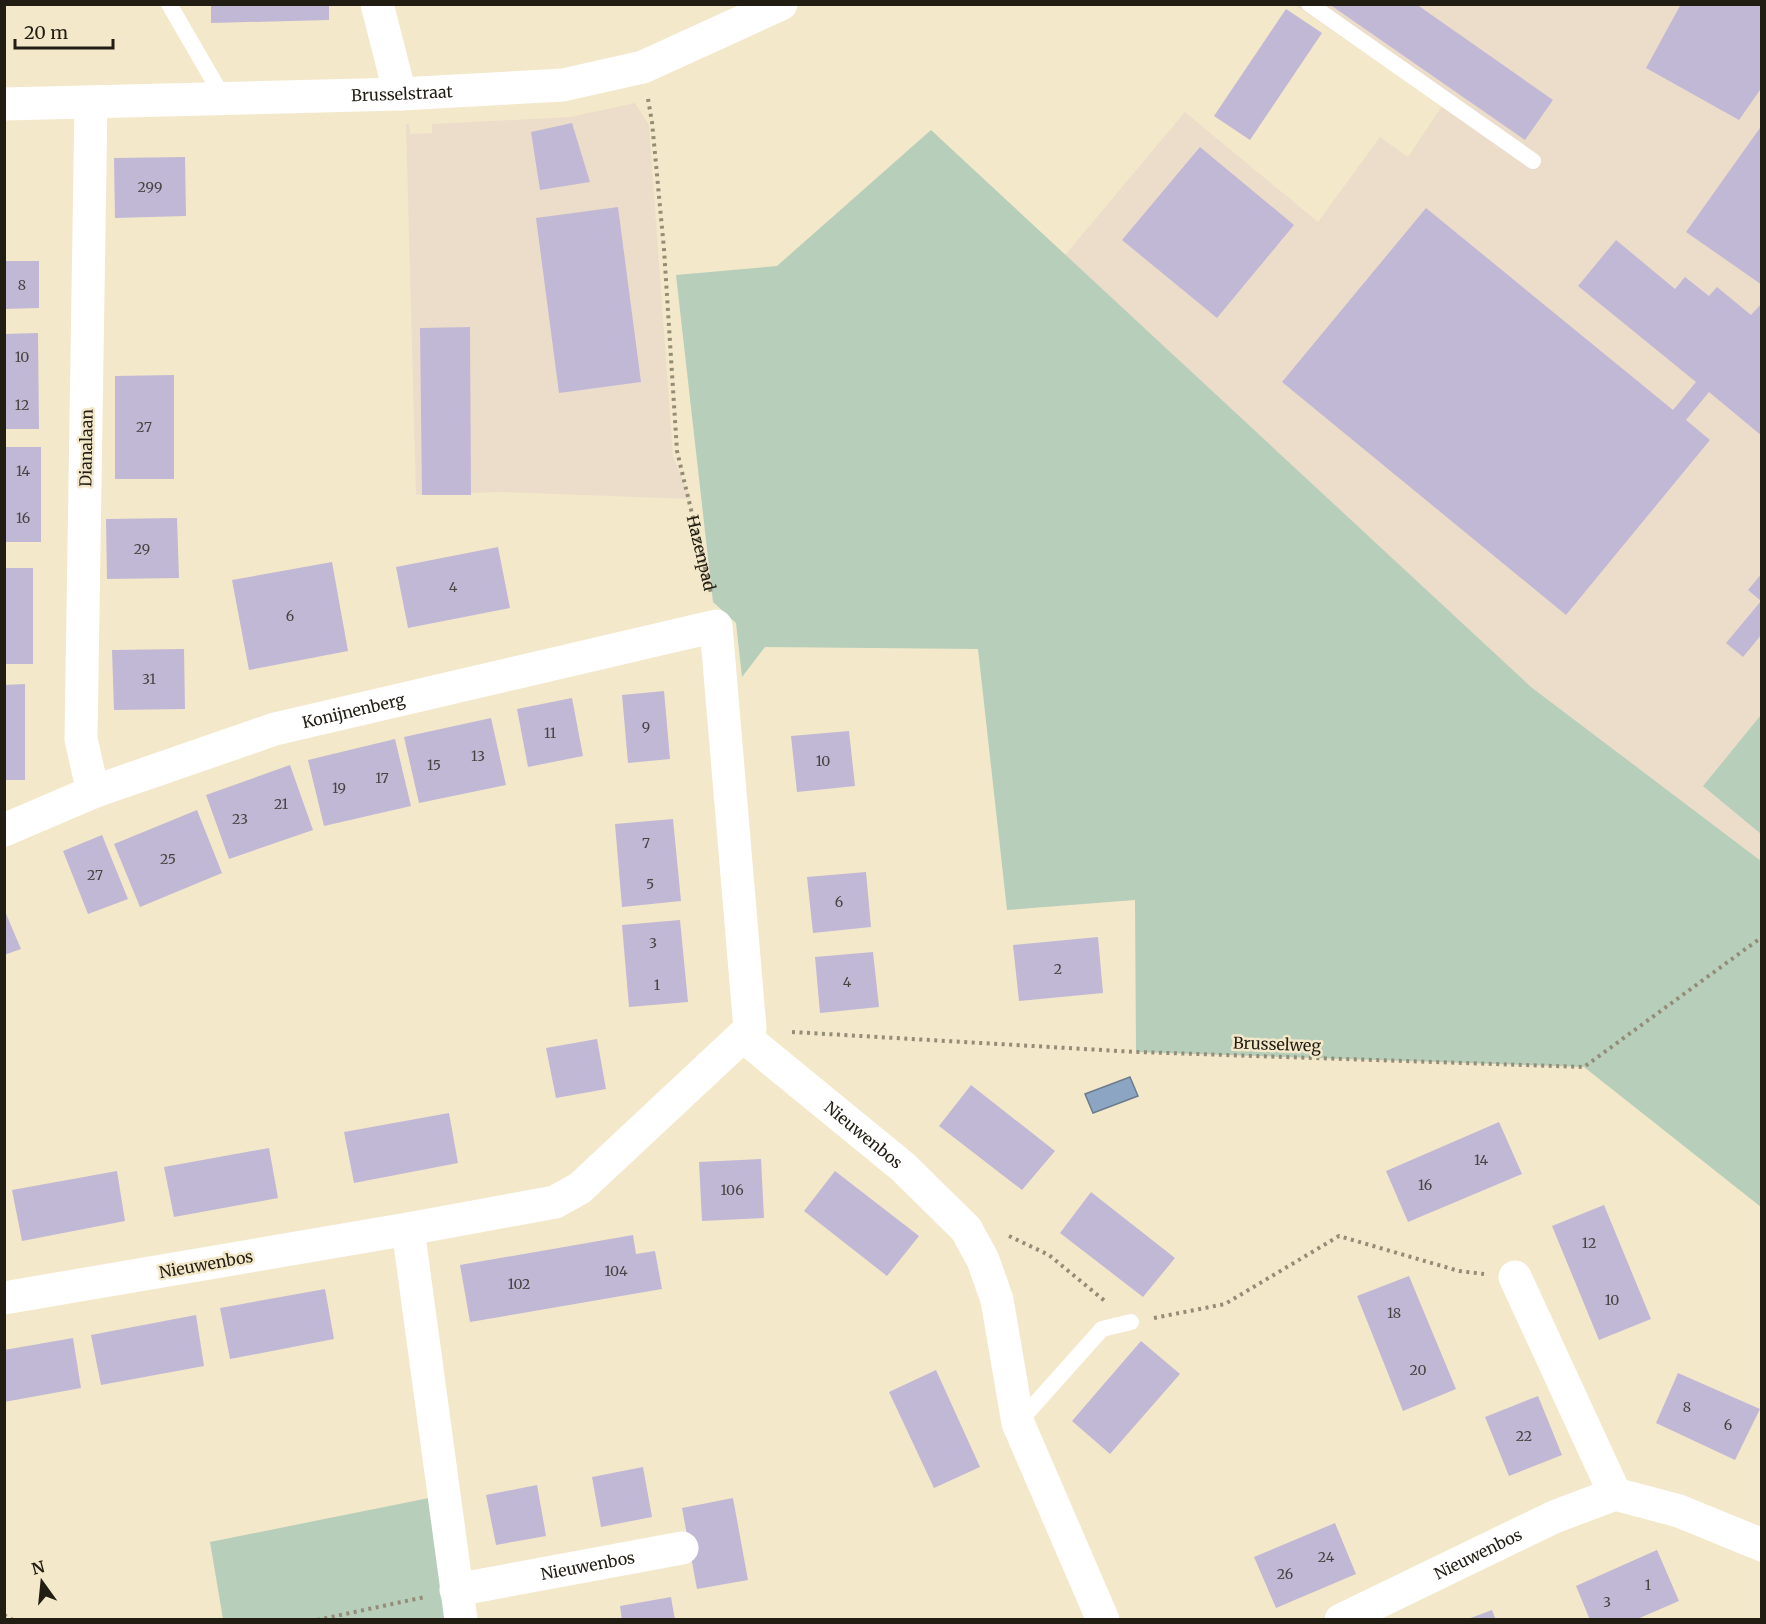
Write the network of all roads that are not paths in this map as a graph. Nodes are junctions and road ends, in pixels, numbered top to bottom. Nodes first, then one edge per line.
1 (169, 4) edge
2 (377, 4) edge
3 (781, 4) edge
4 (1309, 4) edge
5 (400, 94) junction
6 (224, 99) junction
7 (91, 102) junction
8 (4, 104) edge
9 (1533, 161) dead end
10 (93, 792) junction
11 (4, 830) edge
12 (746, 1033) junction
13 (408, 1229) junction
14 (1515, 1277) road end
15 (4, 1298) edge
16 (1131, 1322) road end
17 (1018, 1423) junction
18 (1615, 1494) junction
19 (1761, 1545) edge
20 (682, 1548) dead end
21 (459, 1605) edge
22 (1103, 1620) edge
23 (1341, 1620) edge

1 - 6 lane
2 - 5 street
3 - 5 street, Brusselstraat
4 - 9 lane
5 - 6 street, Brusselstraat
6 - 7 street, Brusselstraat
7 - 8 street, Brusselstraat
7 - 10 street, Dianalaan
10 - 11 street, Konijnenberg
10 - 12 street, Konijnenberg
12 - 13 street, Nieuwenbos
12 - 17 street, Nieuwenbos
13 - 15 street, Nieuwenbos
13 - 21 street
14 - 18 street
16 - 17 lane
17 - 22 street, Nieuwenbos
18 - 19 street
18 - 23 street, Nieuwenbos
20 - 21 street, Nieuwenbos

